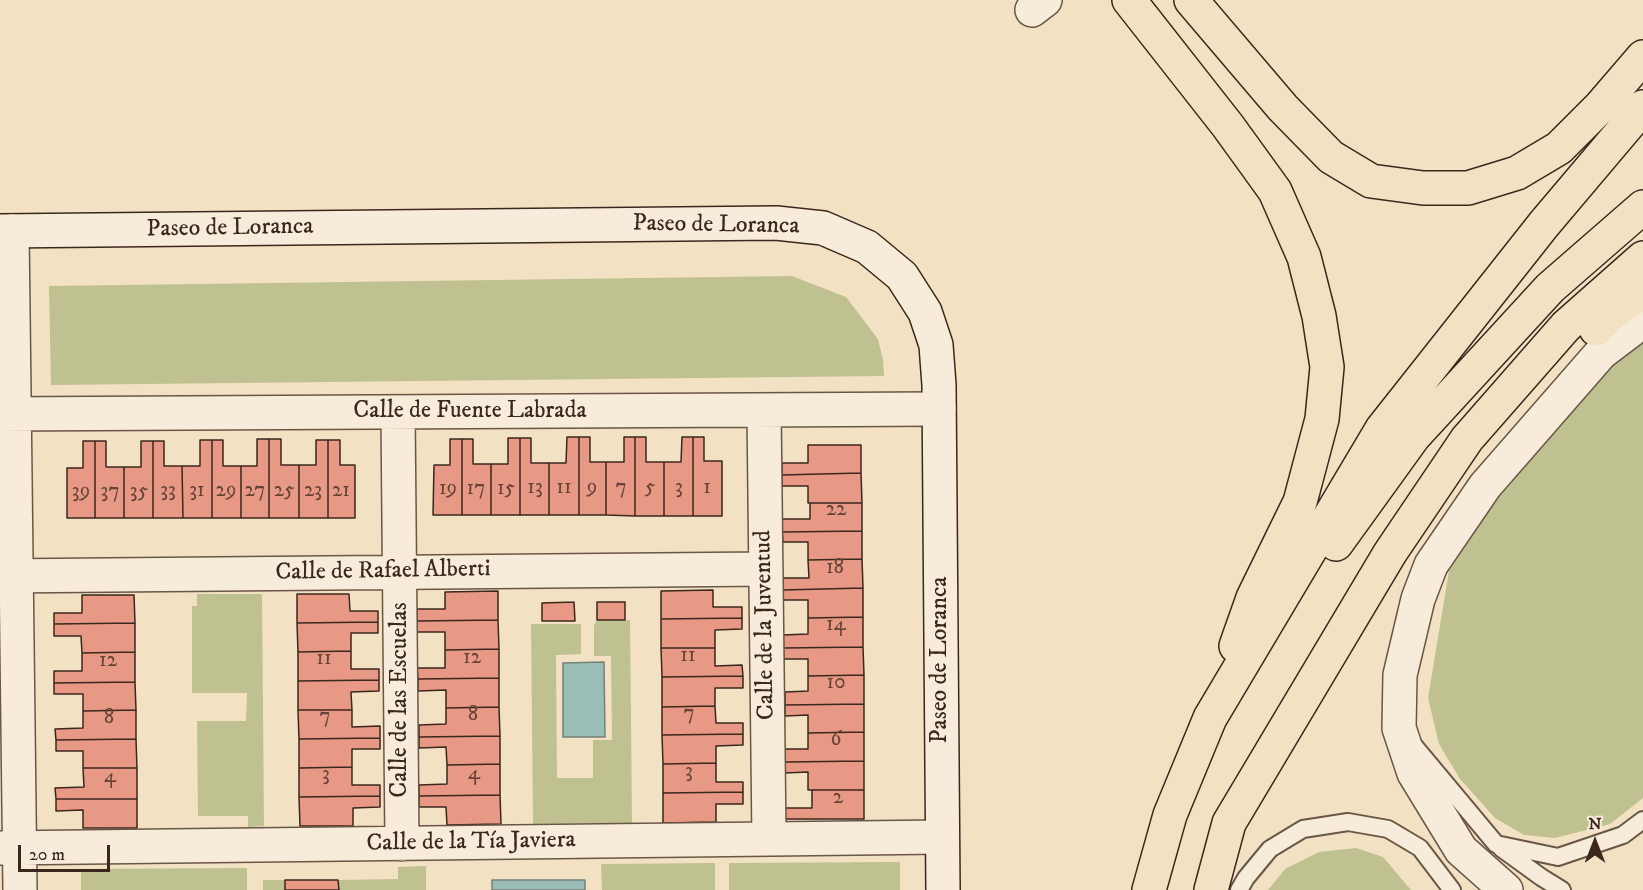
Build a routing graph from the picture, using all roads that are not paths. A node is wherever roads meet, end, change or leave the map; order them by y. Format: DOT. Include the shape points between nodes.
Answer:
graph roads {
  1 [pos="1129,0"];
  2 [pos="1191,0"];
  3 [pos="1643,57"];
  4 [pos="1643,107"];
  5 [pos="1643,207"];
  6 [pos="6,231"];
  7 [pos="1643,258"];
  8 [pos="1643,291"];
  9 [pos="1643,321"];
  10 [pos="939,409"];
  11 [pos="764,410"];
  12 [pos="398,412"];
  13 [pos="7,414"];
  14 [pos="1390,553"];
  15 [pos="766,568"];
  16 [pos="400,572"];
  17 [pos="8,576"];
  18 [pos="1210,718"];
  19 [pos="1399,728"];
  20 [pos="1170,815"];
  21 [pos="1643,820"];
  22 [pos="942,837"];
  23 [pos="768,839"];
  24 [pos="402,843"];
  25 [pos="1496,844"];
  26 [pos="10,848"];
  27 [pos="20,890"];
  28 [pos="943,890"];
  29 [pos="1149,890"];
  30 [pos="1211,890"];
  31 [pos="1239,890"];
  32 [pos="1452,890"];
  33 [pos="1506,890"];
  34 [pos="1562,890"];
  1 -- 18 [label="highway" via="1275,191 1304,257 1327,367 1322,419 1300,502 1253,598"];
  2 -- 3 [label="highway" via="1276,100 1331,157 1371,181 1423,188 1468,188 1517,174 1559,148"];
  4 -- 18 [label="highway" via="1544,224 1382,429"];
  5 -- 20 [label="highway" via="1550,288 1414,436 1319,568"];
  6 -- 10 [label="street, Paseo de Loranca" via="776,223 823,228 867,247 902,276 925,312 936,345"];
  6 -- 13 [label="street"];
  7 -- 14 [label="highway" via="1566,326 1467,439"];
  8 -- 14 [label="highway" via="1612,313 1531,393"];
  9 -- 19 [label="street" via="1601,353 1493,477 1431,565 1418,599 1400,675"];
  10 -- 11 [label="street, Calle de Fuente Labrada"];
  10 -- 22 [label="street, Paseo de Loranca"];
  11 -- 12 [label="street, Calle de Fuente Labrada"];
  11 -- 15 [label="street, Calle de la Juventud"];
  12 -- 13 [label="street, Calle de Fuente Labrada"];
  12 -- 16 [label="street, Calle de las Escuelas"];
  13 -- 17 [label="street"];
  14 -- 30 [label="highway" via="1229,823"];
  15 -- 16 [label="street, Calle de Rafael Alberti"];
  15 -- 23 [label="street, Calle de la Juventud"];
  16 -- 17 [label="street, Calle de Rafael Alberti"];
  16 -- 24 [label="street, Calle de las Escuelas"];
  17 -- 26 [label="street"];
  18 -- 20 [label="highway"];
  19 -- 25 [label="lane"];
  19 -- 33 [label="street" via="1414,774 1461,850"];
  20 -- 29 [label="highway"];
  21 -- 25 [label="lane" via="1623,835 1558,857"];
  22 -- 23 [label="street, Calle de la Tía Javiera"];
  22 -- 28 [label="street, Paseo de Loranca"];
  23 -- 24 [label="street, Calle de la Tía Javiera"];
  24 -- 26 [label="street, Calle de la Tía Javiera"];
  25 -- 34 [label="lane"];
  26 -- 27 [label="street"];
  31 -- 32 [label="lane" via="1270,849 1303,829 1348,822 1388,829 1420,848"];
}
